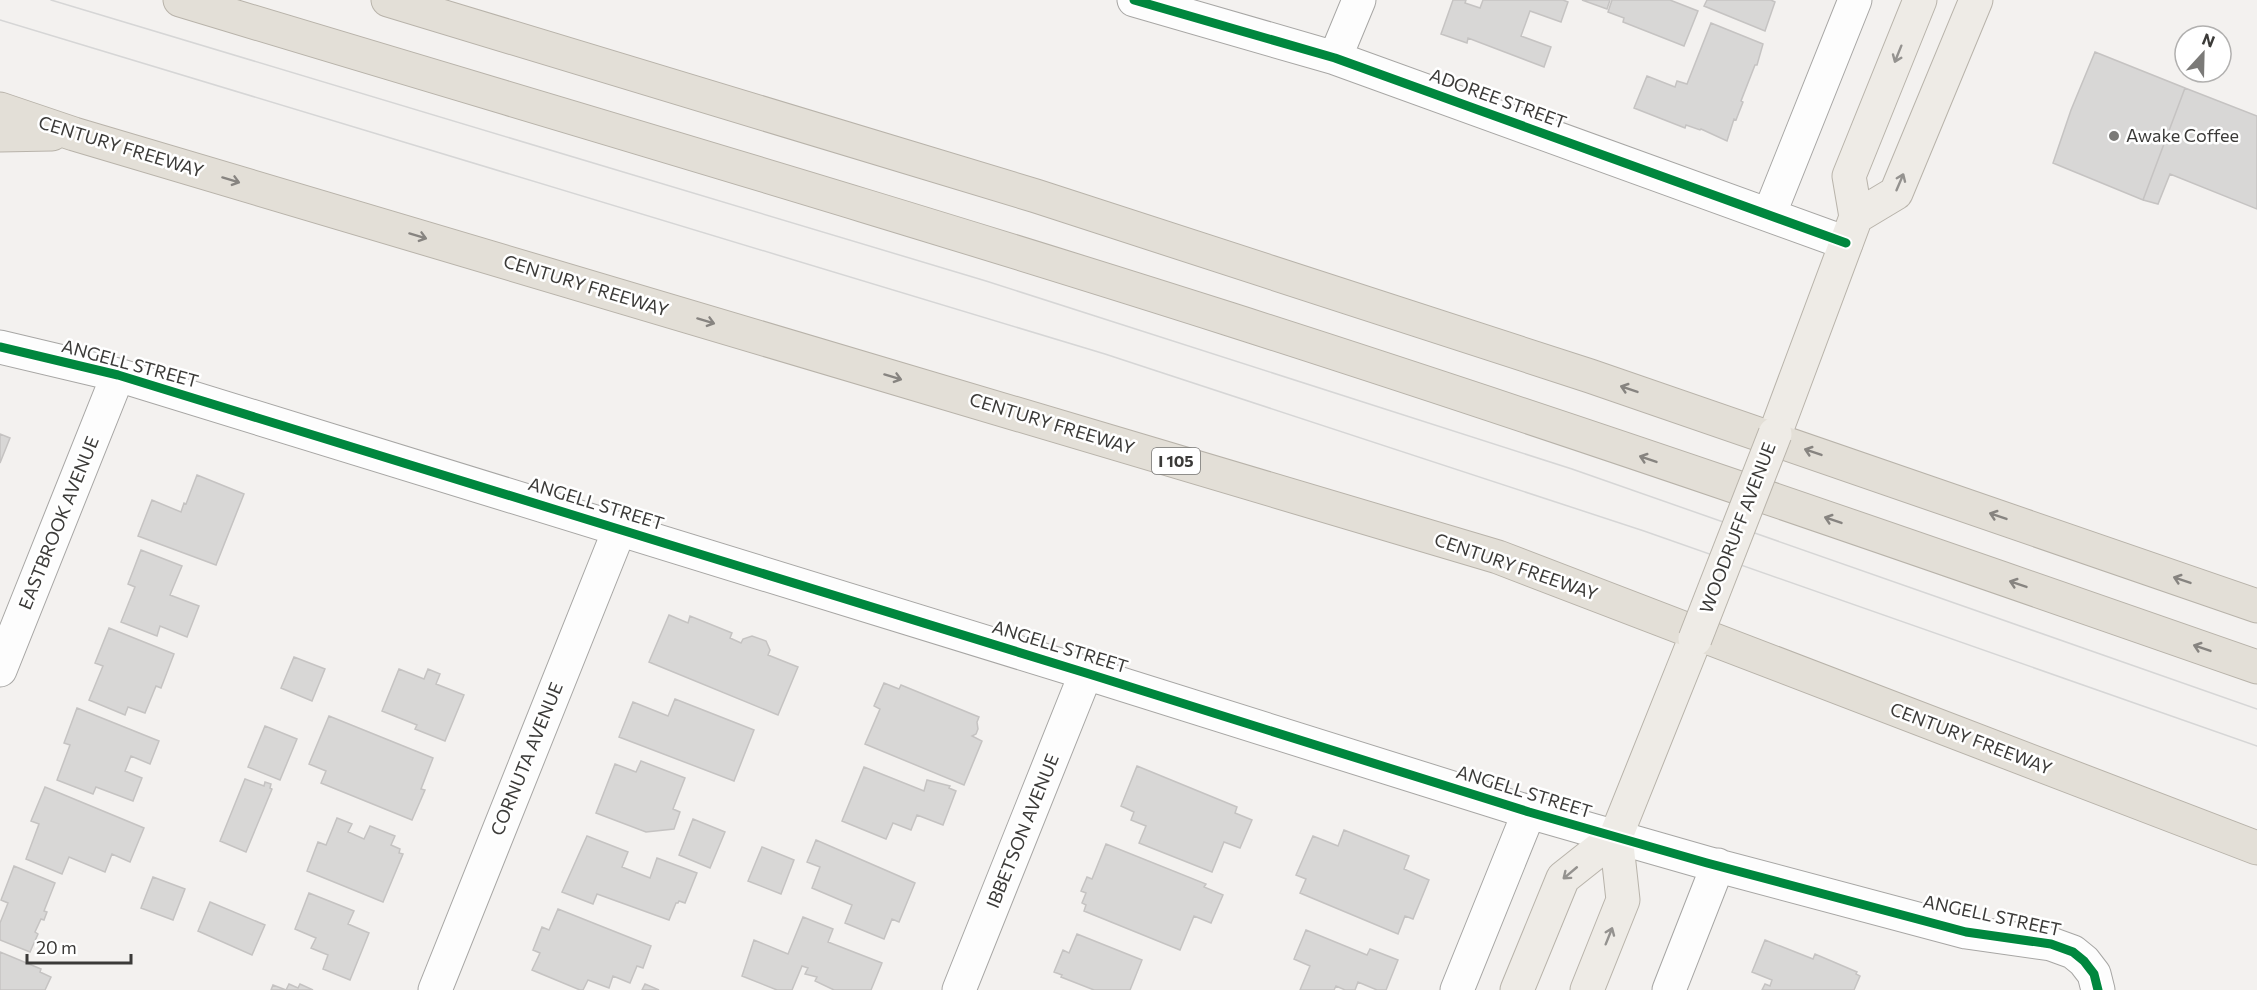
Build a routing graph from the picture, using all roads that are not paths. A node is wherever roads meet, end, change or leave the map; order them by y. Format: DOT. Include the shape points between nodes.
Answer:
graph roads {
  1 [pos="180,0"];
  2 [pos="388,0"];
  3 [pos="1134,0"];
  4 [pos="1359,0"];
  5 [pos="1856,0"];
  6 [pos="1920,0"];
  7 [pos="1976,0"];
  8 [pos="1335,58"];
  9 [pos="0,109"];
  10 [pos="75,134"];
  11 [pos="0,135"];
  12 [pos="1769,215"];
  13 [pos="1851,230"];
  14 [pos="0,347"];
  15 [pos="118,375"];
  16 [pos="620,528"];
  17 [pos="2257,606"];
  18 [pos="2257,668"];
  19 [pos="0,670"];
  20 [pos="1086,673"];
  21 [pos="1529,812"];
  22 [pos="1616,836"];
  23 [pos="2257,848"];
  24 [pos="1718,866"];
  25 [pos="2104,988"];
  26 [pos="435,990"];
  27 [pos="959,990"];
  28 [pos="1457,990"];
  29 [pos="1517,990"];
  30 [pos="1587,990"];
  31 [pos="1669,990"];
  18 -- 1 [label="highway, one-way" via="1849,526 1230,320"];
  17 -- 2 [label="highway, one-way" via="1590,376 1093,214"];
  3 -- 8 [label="street, ADOREE STREET"];
  4 -- 8 [label="street"];
  5 -- 12 [label="street"];
  6 -- 13 [label="main road, WOODRUFF AVENUE, one-way" via="1849,176"];
  13 -- 7 [label="main road, one-way" via="1896,193"];
  8 -- 12 [label="street, ADOREE STREET"];
  9 -- 10 [label="highway, CENTURY FREEWAY / I 105"];
  10 -- 11 [label="highway"];
  10 -- 23 [label="highway, CENTURY FREEWAY / I 105, one-way" via="1498,557"];
  12 -- 13 [label="street, ADOREE STREET"];
  13 -- 22 [label="main road, WOODRUFF AVENUE, bridge"];
  14 -- 15 [label="street, ANGELL STREET"];
  15 -- 16 [label="street, ANGELL STREET"];
  15 -- 19 [label="street, EASTBROOK AVENUE"];
  16 -- 20 [label="street, ANGELL STREET"];
  16 -- 26 [label="street, CORNUTA AVENUE"];
  20 -- 21 [label="street, ANGELL STREET"];
  20 -- 27 [label="street, IBBETSON AVENUE"];
  21 -- 22 [label="street, ANGELL STREET"];
  21 -- 28 [label="street"];
  22 -- 24 [label="street, ANGELL STREET"];
  22 -- 29 [label="main road, one-way" via="1563,878"];
  30 -- 22 [label="main road, WOODRUFF AVENUE, one-way" via="1623,900"];
  24 -- 25 [label="street, ANGELL STREET" via="1966,932 2052,944 2079,956"];
  24 -- 31 [label="street"];
}
